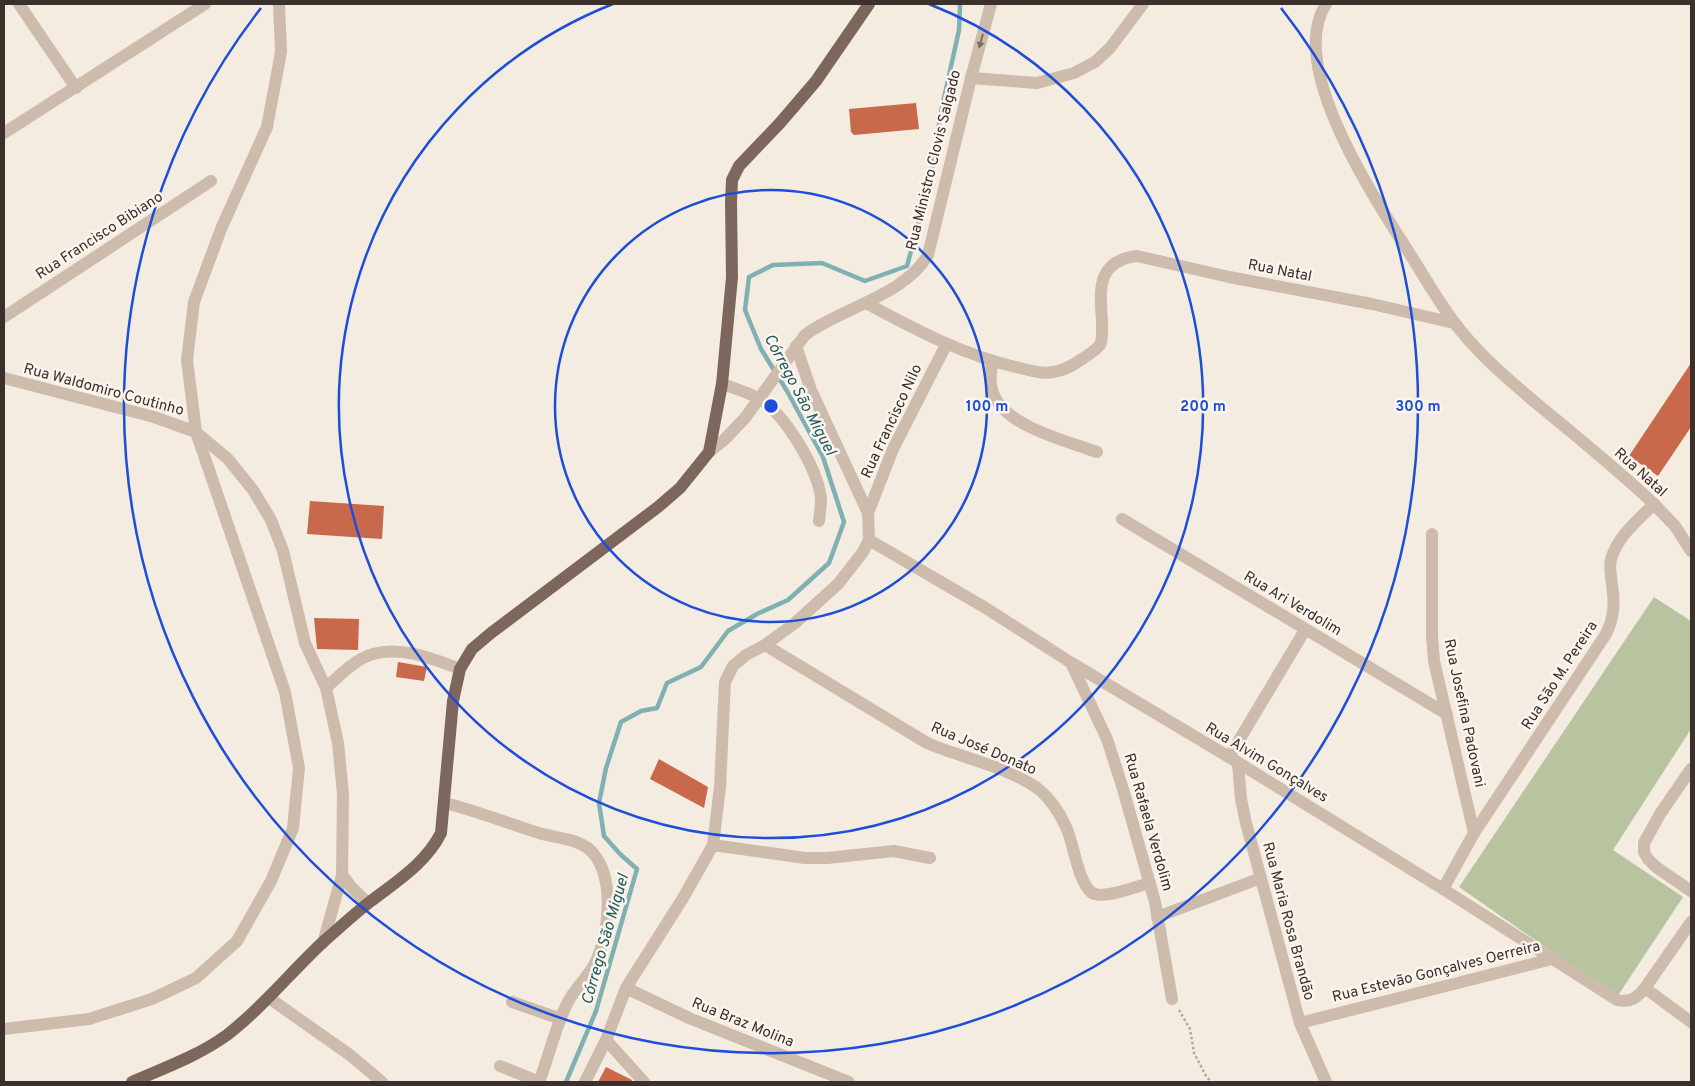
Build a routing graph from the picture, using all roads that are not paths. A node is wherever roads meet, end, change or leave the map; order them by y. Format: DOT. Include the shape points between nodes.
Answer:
graph roads {
  1 [pos="19,4"];
  2 [pos="205,4"];
  3 [pos="279,4"];
  4 [pos="869,4"];
  5 [pos="991,4"];
  6 [pos="1143,4"];
  7 [pos="1326,4"];
  8 [pos="971,78"];
  9 [pos="76,88"];
  10 [pos="4,133"];
  11 [pos="211,181"];
  12 [pos="866,303"];
  13 [pos="4,317"];
  14 [pos="1454,323"];
  15 [pos="946,345"];
  16 [pos="793,351"];
  17 [pos="992,362"];
  18 [pos="4,378"];
  19 [pos="722,384"];
  20 [pos="762,395"];
  21 [pos="196,432"];
  22 [pos="710,452"];
  23 [pos="1097,452"];
  24 [pos="1654,504"];
  25 [pos="868,513"];
  26 [pos="1122,519"];
  27 [pos="819,522"];
  28 [pos="1432,534"];
  29 [pos="869,540"];
  30 [pos="1691,551"];
  31 [pos="1305,630"];
  32 [pos="765,645"];
  33 [pos="1070,662"];
  34 [pos="460,669"];
  35 [pos="326,688"];
  36 [pos="1447,714"];
  37 [pos="1234,760"];
  38 [pos="1691,769"];
  39 [pos="445,802"];
  40 [pos="1474,833"];
  41 [pos="713,845"];
  42 [pos="930,858"];
  43 [pos="342,875"];
  44 [pos="1261,878"];
  45 [pos="1150,883"];
  46 [pos="1443,889"];
  47 [pos="1691,890"];
  48 [pos="368,903"];
  49 [pos="1157,917"];
  50 [pos="1691,922"];
  51 [pos="323,943"];
  52 [pos="1552,959"];
  53 [pos="626,988"];
  54 [pos="1645,988"];
  55 [pos="269,998"];
  56 [pos="1172,999"];
  57 [pos="512,1002"];
  58 [pos="561,1019"];
  59 [pos="1691,1022"];
  60 [pos="1300,1023"];
  61 [pos="4,1029"];
  62 [pos="606,1040"];
  63 [pos="500,1066"];
  64 [pos="132,1082"];
  65 [pos="382,1082"];
  66 [pos="540,1082"];
  67 [pos="585,1082"];
  68 [pos="644,1082"];
  69 [pos="849,1082"];
  70 [pos="1326,1082"];
  1 -- 9 [label="street"];
  2 -- 9 [label="street"];
  3 -- 21 [label="street" via="281,52 267,127 221,229 194,302 187,360"];
  4 -- 19 [label="main road" via="816,81 739,166 732,180 732,277"];
  5 -- 8 [label="street, Rua Ministro Clovis Salgado, one-way"];
  6 -- 8 [label="street" via="1102,55 1074,73 1037,83"];
  7 -- 14 [label="street" via="1318,18 1316,60 1335,122 1370,190"];
  8 -- 12 [label="street, Rua Ministro Clovis Salgado" via="928,255 914,273"];
  9 -- 10 [label="street"];
  11 -- 13 [label="street, Rua Francisco Bibiano"];
  12 -- 15 [label="street, Rua Natal"];
  12 -- 16 [label="street, Rua Ministro Clovis Salgado" via="816,326 804,335"];
  14 -- 17 [label="street, Rua Natal" via="1137,256 1123,258 1111,265 1103,277 1103,333 1093,352 1059,371 1042,373"];
  14 -- 24 [label="street, Rua Natal" via="1501,373"];
  15 -- 17 [label="street, Rua Natal"];
  15 -- 25 [label="street, Rua Francisco Nilo" via="893,449"];
  16 -- 20 [label="street, Rua Ministro Clovis Salgado"];
  16 -- 25 [label="street"];
  17 -- 23 [label="street" via="990,380 1000,406 1033,428"];
  18 -- 21 [label="street, Rua Waldomiro Coutinho" via="154,417"];
  19 -- 20 [label="street"];
  19 -- 22 [label="main road"];
  20 -- 22 [label="street, Rua Ministro Clovis Salgado" via="745,418"];
  20 -- 27 [label="street" via="807,456 821,499"];
  21 -- 35 [label="street" via="228,459 253,490 271,520 305,643"];
  21 -- 61 [label="street" via="285,692 299,768 293,828 271,881 237,941 196,978 152,999 89,1019"];
  22 -- 34 [label="main road" via="680,488 491,633 472,650"];
  24 -- 30 [label="street, Rua Natal" via="1675,526"];
  24 -- 40 [label="street, Rua São M. Pereira" via="1623,536 1611,559 1615,608 1606,634"];
  25 -- 29 [label="street"];
  26 -- 31 [label="street, Rua Ari Verdolim"];
  28 -- 36 [label="street, Rua Josefina Padovani" via="1434,661"];
  29 -- 32 [label="street" via="838,584"];
  29 -- 33 [label="street, Rua Alvim Gonçalves"];
  31 -- 36 [label="street, Rua Ari Verdolim"];
  31 -- 37 [label="street"];
  32 -- 41 [label="street" via="733,666 725,682 720,787"];
  32 -- 45 [label="street, Rua José Donato" via="927,743 1003,770 1037,788 1056,809 1067,828 1091,892 1108,895"];
  33 -- 37 [label="street, Rua Alvim Gonçalves"];
  33 -- 45 [label="street, Rua Rafaela Verdolim" via="1107,740"];
  34 -- 35 [label="street" via="423,655 373,654 342,672"];
  34 -- 39 [label="main road" via="453,701"];
  35 -- 43 [label="street" via="338,743 343,794"];
  36 -- 40 [label="street, Rua Josefina Padovani"];
  37 -- 44 [label="street, Rua Maria Rosa Brandão"];
  37 -- 46 [label="street, Rua Alvim Gonçalves"];
  38 -- 47 [label="street" via="1660,814 1644,843 1644,852 1656,867"];
  39 -- 48 [label="main road" via="441,833 433,848 418,864"];
  39 -- 58 [label="street" via="541,834 577,842 596,857 606,876 607,927 596,963 573,992"];
  40 -- 46 [label="street"];
  41 -- 42 [label="street" via="805,858 894,851"];
  41 -- 53 [label="street"];
  43 -- 48 [label="street"];
  43 -- 51 [label="street"];
  44 -- 49 [label="street"];
  44 -- 60 [label="street, Rua Maria Rosa Brandão"];
  45 -- 49 [label="street, Rua Rafaela Verdolim"];
  46 -- 52 [label="street, Rua Alvim Gonçalves"];
  48 -- 51 [label="main road"];
  49 -- 56 [label="street, Rua Rafaela Verdolim"];
  50 -- 54 [label="street"];
  51 -- 55 [label="main road"];
  52 -- 54 [label="street, Rua Alvim Gonçalves" via="1617,1000 1632,1000"];
  52 -- 60 [label="street, Rua Estevão Gonçalves Oerreira"];
  53 -- 62 [label="street"];
  53 -- 69 [label="street, Rua Braz Molina" via="689,1018"];
  54 -- 59 [label="street"];
  55 -- 64 [label="main road" via="227,1035 200,1053"];
  55 -- 65 [label="street" via="350,1055"];
  57 -- 58 [label="street"];
  58 -- 66 [label="street"];
  60 -- 70 [label="street, Rua Maria Rosa Brandão"];
  62 -- 67 [label="street"];
  62 -- 68 [label="street"];
  63 -- 66 [label="street"];
}
